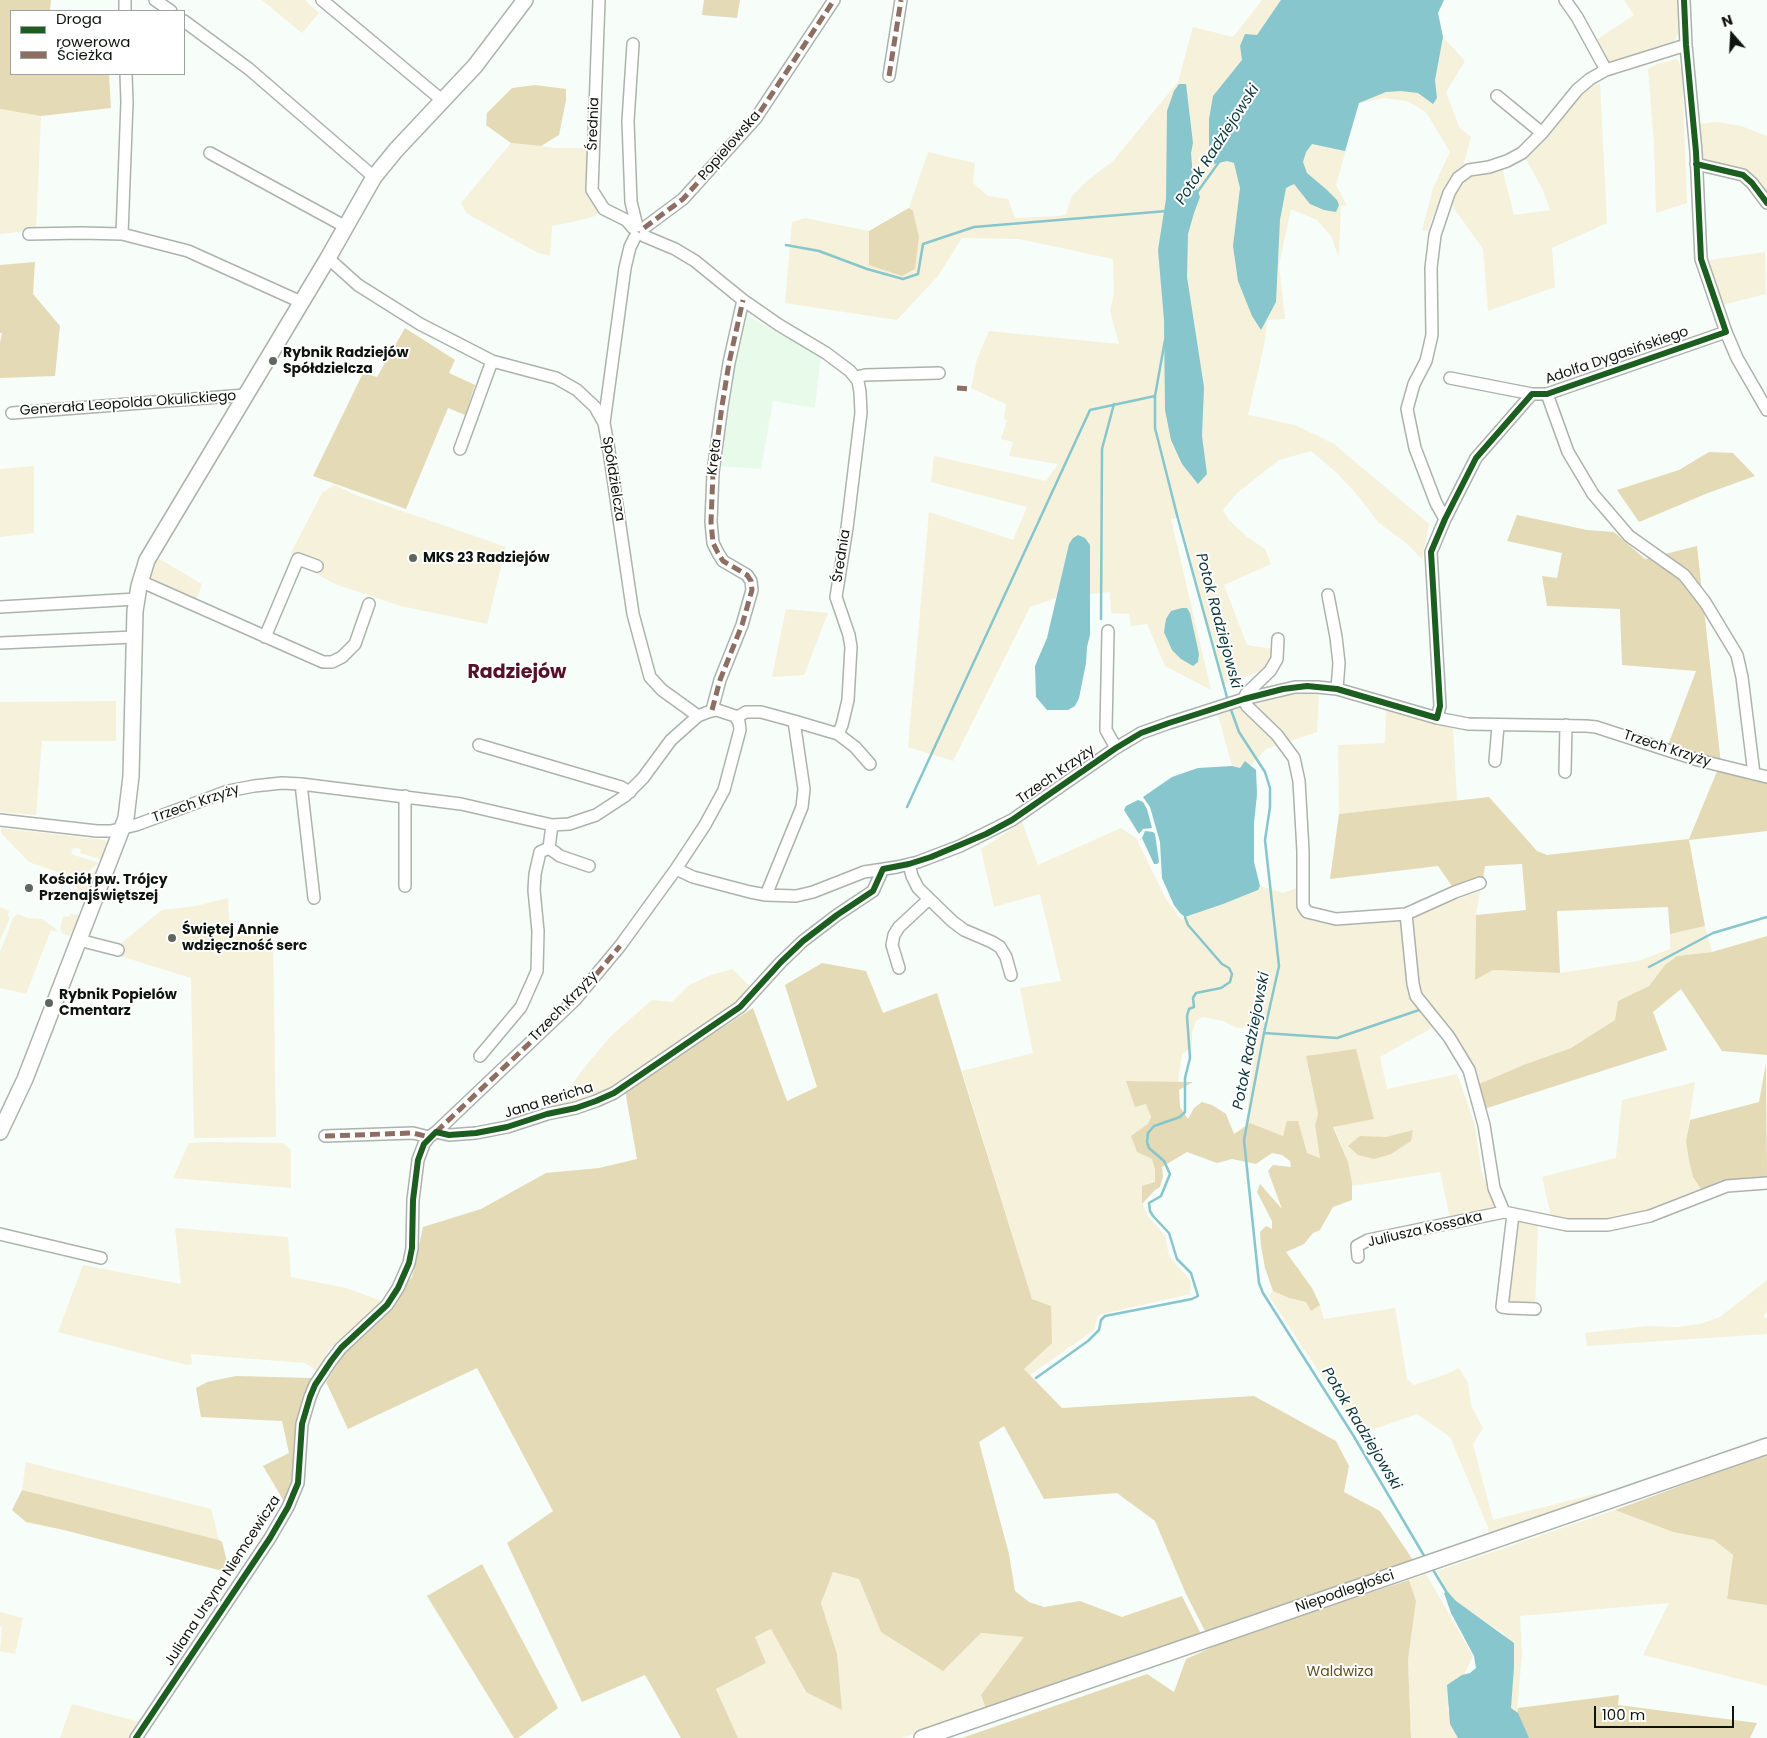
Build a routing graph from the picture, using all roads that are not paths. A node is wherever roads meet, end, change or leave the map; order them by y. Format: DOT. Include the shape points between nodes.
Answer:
graph roads {
  1 [pos="156,0"];
  2 [pos="322,0"];
  3 [pos="525,0"];
  4 [pos="599,0"];
  5 [pos="834,0"];
  6 [pos="901,0"];
  7 [pos="1565,0"];
  8 [pos="1684,0"];
  9 [pos="170,10"];
  10 [pos="185,22"];
  11 [pos="633,44"];
  12 [pos="1686,46"];
  13 [pos="1606,70"];
  14 [pos="126,75"];
  15 [pos="889,76"];
  16 [pos="1497,96"];
  17 [pos="443,101"];
  18 [pos="1542,133"];
  19 [pos="210,153"];
  20 [pos="1696,164"];
  21 [pos="374,177"];
  22 [pos="1767,203"];
  23 [pos="346,227"];
  24 [pos="639,231"];
  25 [pos="29,234"];
  26 [pos="122,234"];
  27 [pos="328,258"];
  28 [pos="743,300"];
  29 [pos="302,302"];
  30 [pos="1726,332"];
  31 [pos="492,362"];
  32 [pos="939,373"];
  33 [pos="856,377"];
  34 [pos="1450,378"];
  35 [pos="1532,394"];
  36 [pos="1547,394"];
  37 [pos="245,395"];
  38 [pos="1767,410"];
  39 [pos="12,413"];
  40 [pos="604,423"];
  41 [pos="460,449"];
  42 [pos="1445,519"];
  43 [pos="317,566"];
  44 [pos="140,581"];
  45 [pos="1328,595"];
  46 [pos="136,599"];
  47 [pos="369,604"];
  48 [pos="0,607"];
  49 [pos="1108,631"];
  50 [pos="134,637"];
  51 [pos="265,637"];
  52 [pos="1278,639"];
  53 [pos="0,643"];
  54 [pos="1337,689"];
  55 [pos="1239,701"];
  56 [pos="712,710"];
  57 [pos="698,716"];
  58 [pos="737,717"];
  59 [pos="1437,718"];
  60 [pos="794,721"];
  61 [pos="1566,725"];
  62 [pos="1498,726"];
  63 [pos="838,734"];
  64 [pos="479,745"];
  65 [pos="1116,748"];
  66 [pos="1495,761"];
  67 [pos="870,764"];
  68 [pos="1565,772"];
  69 [pos="1754,774"];
  70 [pos="1767,777"];
  71 [pos="302,784"];
  72 [pos="630,792"];
  73 [pos="405,796"];
  74 [pos="0,820"];
  75 [pos="552,825"];
  76 [pos="123,829"];
  77 [pos="549,848"];
  78 [pos="909,864"];
  79 [pos="590,866"];
  80 [pos="676,869"];
  81 [pos="883,869"];
  82 [pos="1480,883"];
  83 [pos="405,886"];
  84 [pos="766,895"];
  85 [pos="314,898"];
  86 [pos="929,899"];
  87 [pos="1406,914"];
  88 [pos="79,940"];
  89 [pos="118,950"];
  90 [pos="899,968"];
  91 [pos="1011,975"];
  92 [pos="480,1056"];
  93 [pos="0,1132"];
  94 [pos="433,1134"];
  95 [pos="325,1136"];
  96 [pos="1767,1183"];
  97 [pos="1508,1213"];
  98 [pos="0,1234"];
  99 [pos="1358,1257"];
  100 [pos="101,1258"];
  101 [pos="1535,1308"];
  102 [pos="1767,1446"];
  103 [pos="136,1738"];
  104 [pos="922,1738"];
  1 -- 9 [label="street"];
  2 -- 17 [label="street"];
  3 -- 17 [label="street, Generała Leopolda Okulickiego" via="481,59"];
  4 -- 24 [label="street, Średnia" via="592,190 604,209"];
  5 -- 24 [label="street, Popielowska" via="756,118 684,199"];
  6 -- 15 [label="street"];
  7 -- 13 [label="street"];
  8 -- 12 [label="street"];
  10 -- 21 [label="street" via="249,69"];
  11 -- 24 [label="street" via="628,121 632,202"];
  12 -- 13 [label="street"];
  12 -- 20 [label="street"];
  13 -- 18 [label="street" via="1577,90"];
  14 -- 26 [label="street"];
  16 -- 18 [label="street"];
  17 -- 21 [label="street, Generała Leopolda Okulickiego"];
  18 -- 42 [label="street" via="1508,162 1469,170 1458,178 1449,193 1435,235 1431,268 1432,335 1426,361 1414,384 1407,410 1415,448"];
  19 -- 23 [label="street"];
  20 -- 22 [label="street" via="1743,175"];
  20 -- 30 [label="street" via="1701,259"];
  21 -- 23 [label="street, Generała Leopolda Okulickiego"];
  23 -- 27 [label="street, Generała Leopolda Okulickiego"];
  24 -- 28 [label="street" via="685,254"];
  24 -- 40 [label="street" via="630,247 625,268"];
  25 -- 26 [label="street"];
  26 -- 29 [label="street" via="188,251"];
  27 -- 29 [label="street, Generała Leopolda Okulickiego"];
  27 -- 31 [label="street, Spółdzielcza" via="358,285 420,324"];
  28 -- 33 [label="street" via="779,326 826,353"];
  28 -- 56 [label="street, Kręta" via="722,406 710,522 718,553 747,575 752,590"];
  29 -- 37 [label="street, Generała Leopolda Okulickiego"];
  30 -- 36 [label="street, Adolfa Dygasińskiego"];
  30 -- 38 [label="street"];
  31 -- 40 [label="street, Spółdzielcza" via="556,378 595,406"];
  31 -- 41 [label="street"];
  32 -- 33 [label="street"];
  33 -- 63 [label="street, Średnia" via="861,413 836,597 851,646 846,709"];
  34 -- 35 [label="street, Adolfa Dygasińskiego"];
  35 -- 36 [label="street, Adolfa Dygasińskiego"];
  35 -- 42 [label="street, Adolfa Dygasińskiego" via="1476,458"];
  36 -- 69 [label="street, Adolfa Dygasińskiego" via="1568,452 1593,494 1629,536 1684,575 1705,602 1737,655"];
  37 -- 39 [label="street, Generała Leopolda Okulickiego"];
  37 -- 44 [label="street, Generała Leopolda Okulickiego" via="154,548"];
  40 -- 57 [label="street, Spółdzielcza" via="633,614 650,677 662,690"];
  42 -- 59 [label="street, Adolfa Dygasińskiego" via="1431,552 1440,706"];
  43 -- 51 [label="street" via="298,560"];
  44 -- 46 [label="street, Generała Leopolda Okulickiego"];
  44 -- 51 [label="street"];
  45 -- 54 [label="street" via="1338,654"];
  46 -- 48 [label="street"];
  46 -- 50 [label="street, Generała Leopolda Okulickiego"];
  47 -- 51 [label="street" via="355,644 332,662 323,662"];
  49 -- 65 [label="street, Trzech Krzyży" via="1106,730"];
  50 -- 53 [label="street"];
  50 -- 76 [label="street, Generała Leopolda Okulickiego" via="130,783"];
  52 -- 55 [label="street" via="1277,659 1270,672"];
  54 -- 55 [label="street, Trzech Krzyży" via="1295,687"];
  54 -- 59 [label="street, Trzech Krzyży"];
  55 -- 65 [label="street, Trzech Krzyży" via="1141,733"];
  55 -- 87 [label="street" via="1277,735 1294,758 1303,851 1302,896 1307,912 1336,919"];
  56 -- 57 [label="street, Trzech Krzyży"];
  56 -- 58 [label="street" via="722,710"];
  57 -- 72 [label="street, Trzech Krzyży" via="671,740"];
  58 -- 60 [label="street" via="746,712 761,712"];
  58 -- 80 [label="street, Trzech Krzyży" via="740,730 724,790"];
  59 -- 62 [label="street, Trzech Krzyży"];
  60 -- 63 [label="street"];
  60 -- 84 [label="street" via="804,789 802,807"];
  61 -- 62 [label="street, Trzech Krzyży"];
  61 -- 68 [label="street"];
  61 -- 69 [label="street, Trzech Krzyży" via="1605,730"];
  62 -- 66 [label="street"];
  63 -- 67 [label="street" via="855,746"];
  64 -- 72 [label="street"];
  65 -- 78 [label="street, Trzech Krzyży" via="1012,820 960,846"];
  69 -- 70 [label="street, Trzech Krzyży"];
  71 -- 73 [label="street, Trzech Krzyży"];
  71 -- 76 [label="street, Trzech Krzyży" via="254,786 228,791"];
  71 -- 85 [label="street"];
  72 -- 75 [label="street, Trzech Krzyży" via="596,815 569,824"];
  73 -- 75 [label="street, Trzech Krzyży" via="461,804"];
  73 -- 83 [label="street"];
  74 -- 76 [label="street, Trzech Krzyży" via="100,832"];
  75 -- 77 [label="street"];
  76 -- 88 [label="street, Generała Leopolda Okulickiego"];
  77 -- 79 [label="street" via="560,856"];
  77 -- 92 [label="street" via="540,852 535,874 537,971 521,1007"];
  78 -- 81 [label="street, Trzech Krzyży"];
  78 -- 86 [label="street" via="915,884"];
  80 -- 84 [label="street, Trzech Krzyży" via="693,877"];
  80 -- 94 [label="street, Trzech Krzyży" via="620,946 575,1000"];
  81 -- 84 [label="street, Trzech Krzyży" via="864,872 804,894"];
  81 -- 94 [label="street, Jana Rericha" via="873,891 803,941 740,1007 614,1093 596,1102 507,1127 476,1133"];
  82 -- 87 [label="street"];
  86 -- 90 [label="street" via="894,934 892,945"];
  86 -- 91 [label="street" via="957,926 997,944 1006,957"];
  87 -- 97 [label="street" via="1416,996 1449,1037 1469,1070 1484,1125 1494,1188"];
  88 -- 89 [label="street"];
  88 -- 93 [label="street, Generała Leopolda Okulickiego" via="25,1079"];
  94 -- 95 [label="street, Jana Rericha"];
  94 -- 103 [label="street, Juliana Ursyna Niemcewicza" via="424,1144 418,1160 410,1262 398,1288 387,1304 341,1348 315,1385 302,1424 298,1483 288,1507"];
  96 -- 97 [label="street, Juliusza Kossaka" via="1727,1186 1650,1216 1608,1225 1567,1225"];
  97 -- 99 [label="street, Juliusza Kossaka" via="1368,1240 1357,1246"];
  97 -- 101 [label="street" via="1502,1307"];
  98 -- 100 [label="street"];
  102 -- 104 [label="street, Niepodległości"];
}
